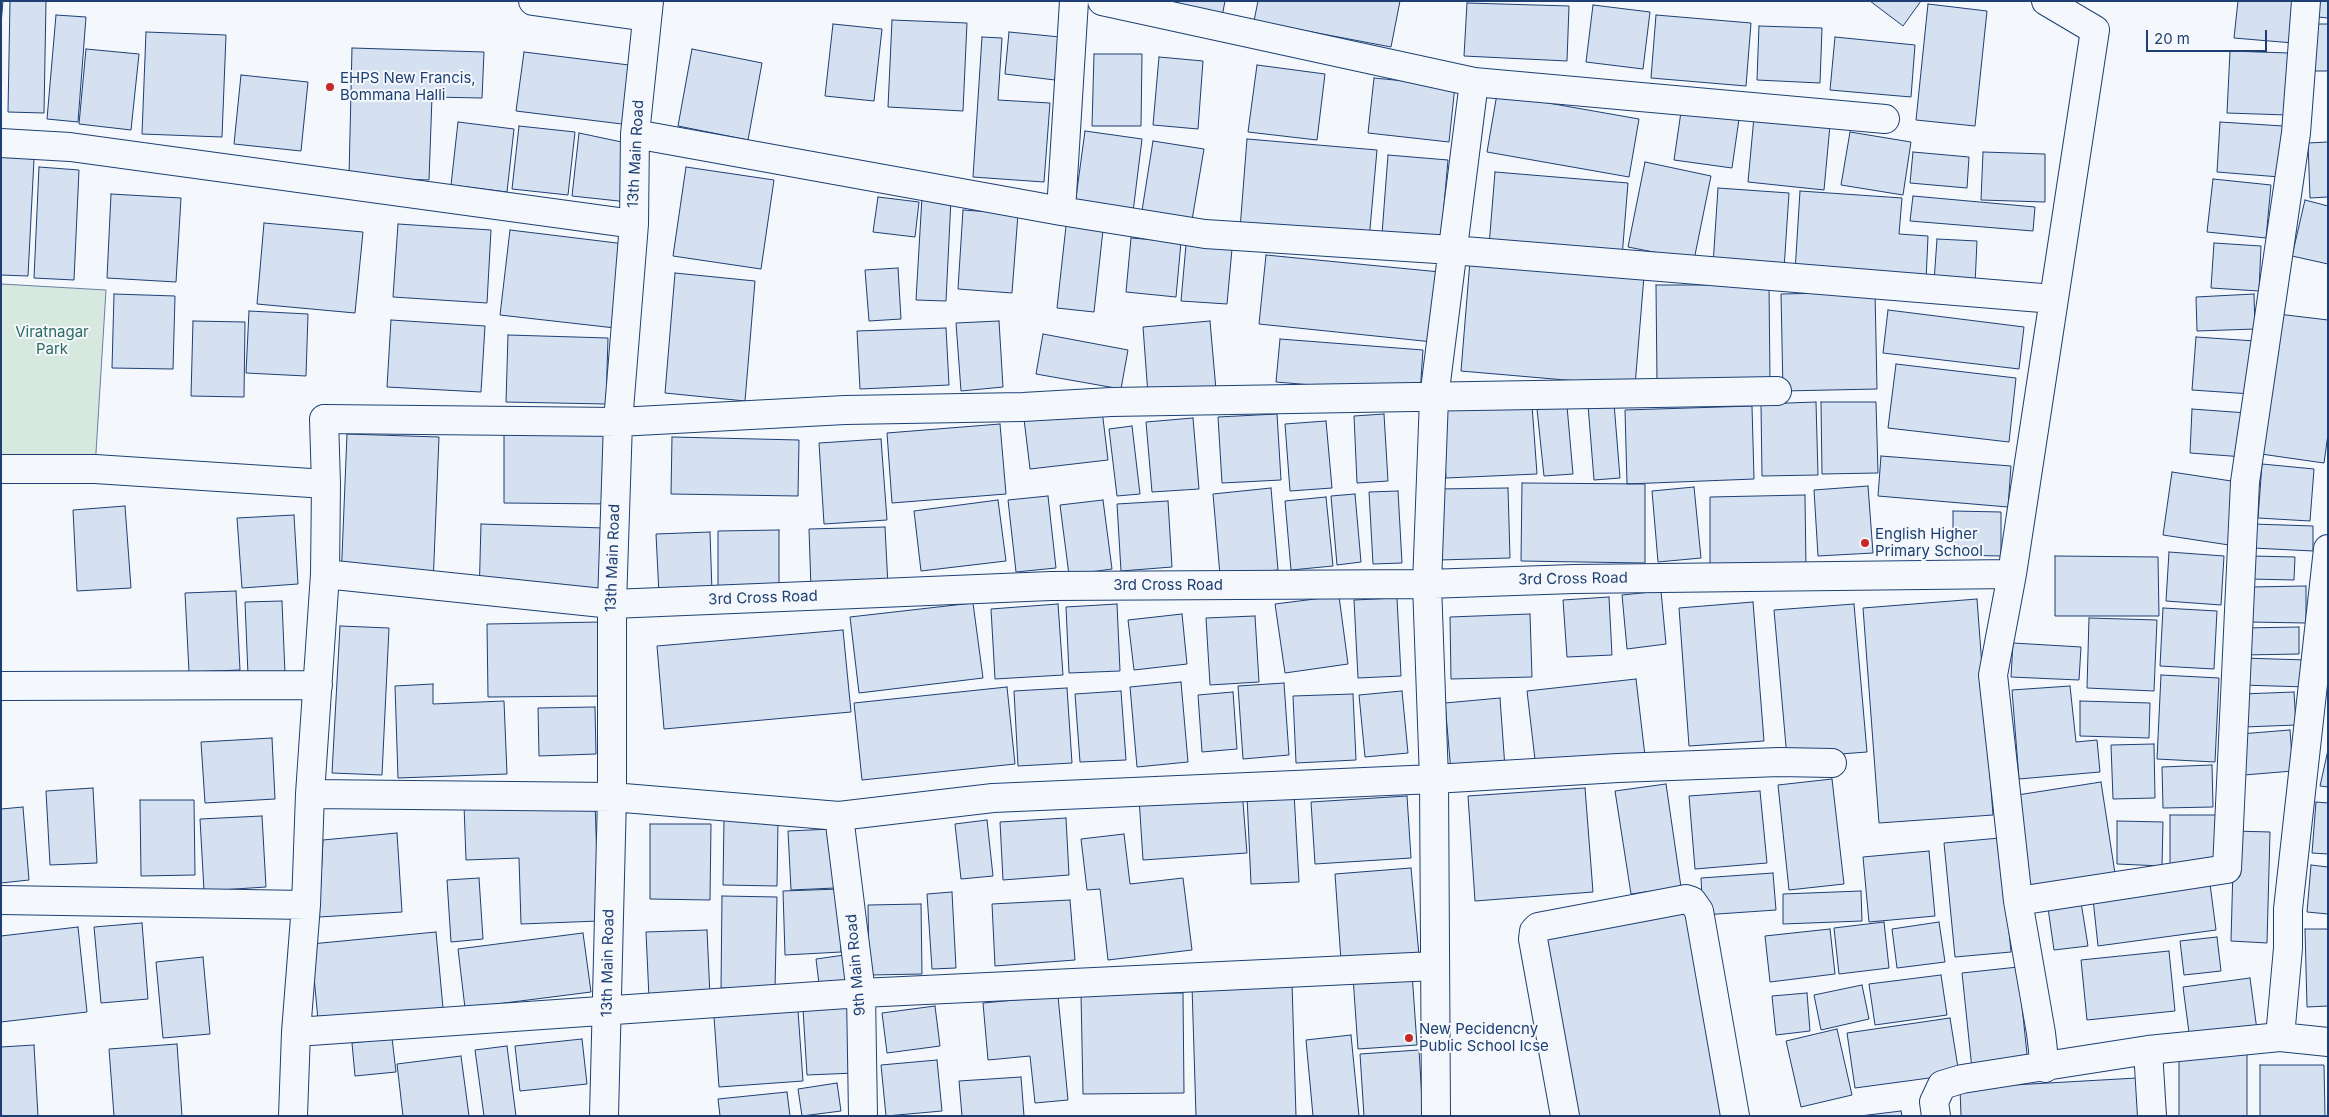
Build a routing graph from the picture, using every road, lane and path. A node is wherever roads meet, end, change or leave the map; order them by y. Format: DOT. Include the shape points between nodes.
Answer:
graph roads {
  1 [pos="533,1"];
  2 [pos="1074,1"];
  3 [pos="1102,1"];
  4 [pos="2046,1"];
  5 [pos="2306,1"];
  6 [pos="648,9"];
  7 [pos="1474,82"];
  8 [pos="1885,119"];
  9 [pos="635,134"];
  10 [pos="1,143"];
  11 [pos="1061,211"];
  12 [pos="634,224"];
  13 [pos="1452,250"];
  14 [pos="2054,299"];
  15 [pos="1777,391"];
  16 [pos="1434,398"];
  17 [pos="618,422"];
  18 [pos="1,469"];
  19 [pos="326,484"];
  20 [pos="2328,549"];
  21 [pos="326,574"];
  22 [pos="2012,574"];
  23 [pos="1427,584"];
  24 [pos="612,604"];
  25 [pos="318,685"];
  26 [pos="1,686"];
  27 [pos="1832,763"];
  28 [pos="1434,779"];
  29 [pos="310,794"];
  30 [pos="612,797"];
  31 [pos="839,816"];
  32 [pos="1,900"];
  33 [pos="2018,901"];
  34 [pos="306,905"];
  35 [pos="1434,966"];
  36 [pos="861,993"];
  37 [pos="607,1011"];
  38 [pos="296,1032"];
  39 [pos="2280,1038"];
  40 [pos="2328,1042"];
  41 [pos="2148,1050"];
  42 [pos="2045,1068"];
  43 [pos="293,1116"];
  44 [pos="604,1116"];
  45 [pos="863,1116"];
  46 [pos="1436,1116"];
  47 [pos="1565,1116"];
  48 [pos="1736,1116"];
  49 [pos="1936,1116"];
  50 [pos="2152,1116"];
  1 -- 6 [label="street"];
  2 -- 11 [label="street"];
  3 -- 7 [label="street"];
  4 -- 14 [label="street" via="2095,30"];
  5 -- 33 [label="street" via="2296,133 2244,482 2227,869"];
  6 -- 9 [label="street, 13th Main Road"];
  7 -- 8 [label="street"];
  7 -- 13 [label="street"];
  9 -- 11 [label="street"];
  9 -- 12 [label="street, 13th Main Road"];
  10 -- 12 [label="street" via="70,147"];
  11 -- 13 [label="street" via="1205,234"];
  12 -- 17 [label="street, 13th Main Road"];
  13 -- 14 [label="street"];
  13 -- 16 [label="street"];
  14 -- 22 [label="street"];
  15 -- 16 [label="street"];
  16 -- 17 [label="street" via="1111,402 845,410"];
  16 -- 23 [label="street"];
  17 -- 19 [label="street" via="324,419"];
  17 -- 24 [label="street, 13th Main Road"];
  18 -- 19 [label="street" via="95,468"];
  19 -- 21 [label="street"];
  20 -- 39 [label="street" via="2294,852"];
  21 -- 24 [label="street, 3rd Cross Road"];
  21 -- 25 [label="street"];
  22 -- 23 [label="street, 3rd Cross Road"];
  22 -- 33 [label="street" via="1993,675"];
  23 -- 24 [label="street, 3rd Cross Road" via="1051,586"];
  23 -- 28 [label="street"];
  24 -- 30 [label="street, 13th Main Road"];
  25 -- 26 [label="street"];
  25 -- 29 [label="street"];
  27 -- 28 [label="street" via="1618,768"];
  28 -- 31 [label="street" via="993,798"];
  28 -- 35 [label="street"];
  29 -- 30 [label="street"];
  29 -- 34 [label="street"];
  30 -- 31 [label="street"];
  30 -- 37 [label="street, 13th Main Road"];
  31 -- 36 [label="street, 9th Main Road"];
  32 -- 34 [label="street"];
  33 -- 42 [label="street"];
  34 -- 38 [label="street"];
  35 -- 36 [label="street"];
  35 -- 46 [label="street"];
  36 -- 37 [label="street"];
  36 -- 45 [label="street, 9th Main Road"];
  37 -- 38 [label="street"];
  37 -- 44 [label="street, 13th Main Road"];
  38 -- 43 [label="street"];
  39 -- 40 [label="street"];
  39 -- 41 [label="street"];
  41 -- 42 [label="street"];
  41 -- 50 [label="street"];
  42 -- 49 [label="street" via="1962,1079 1942,1085 1934,1102"];
  47 -- 48 [label="street" via="1534,931 1538,927 1686,899 1692,901 1698,911"];
}
